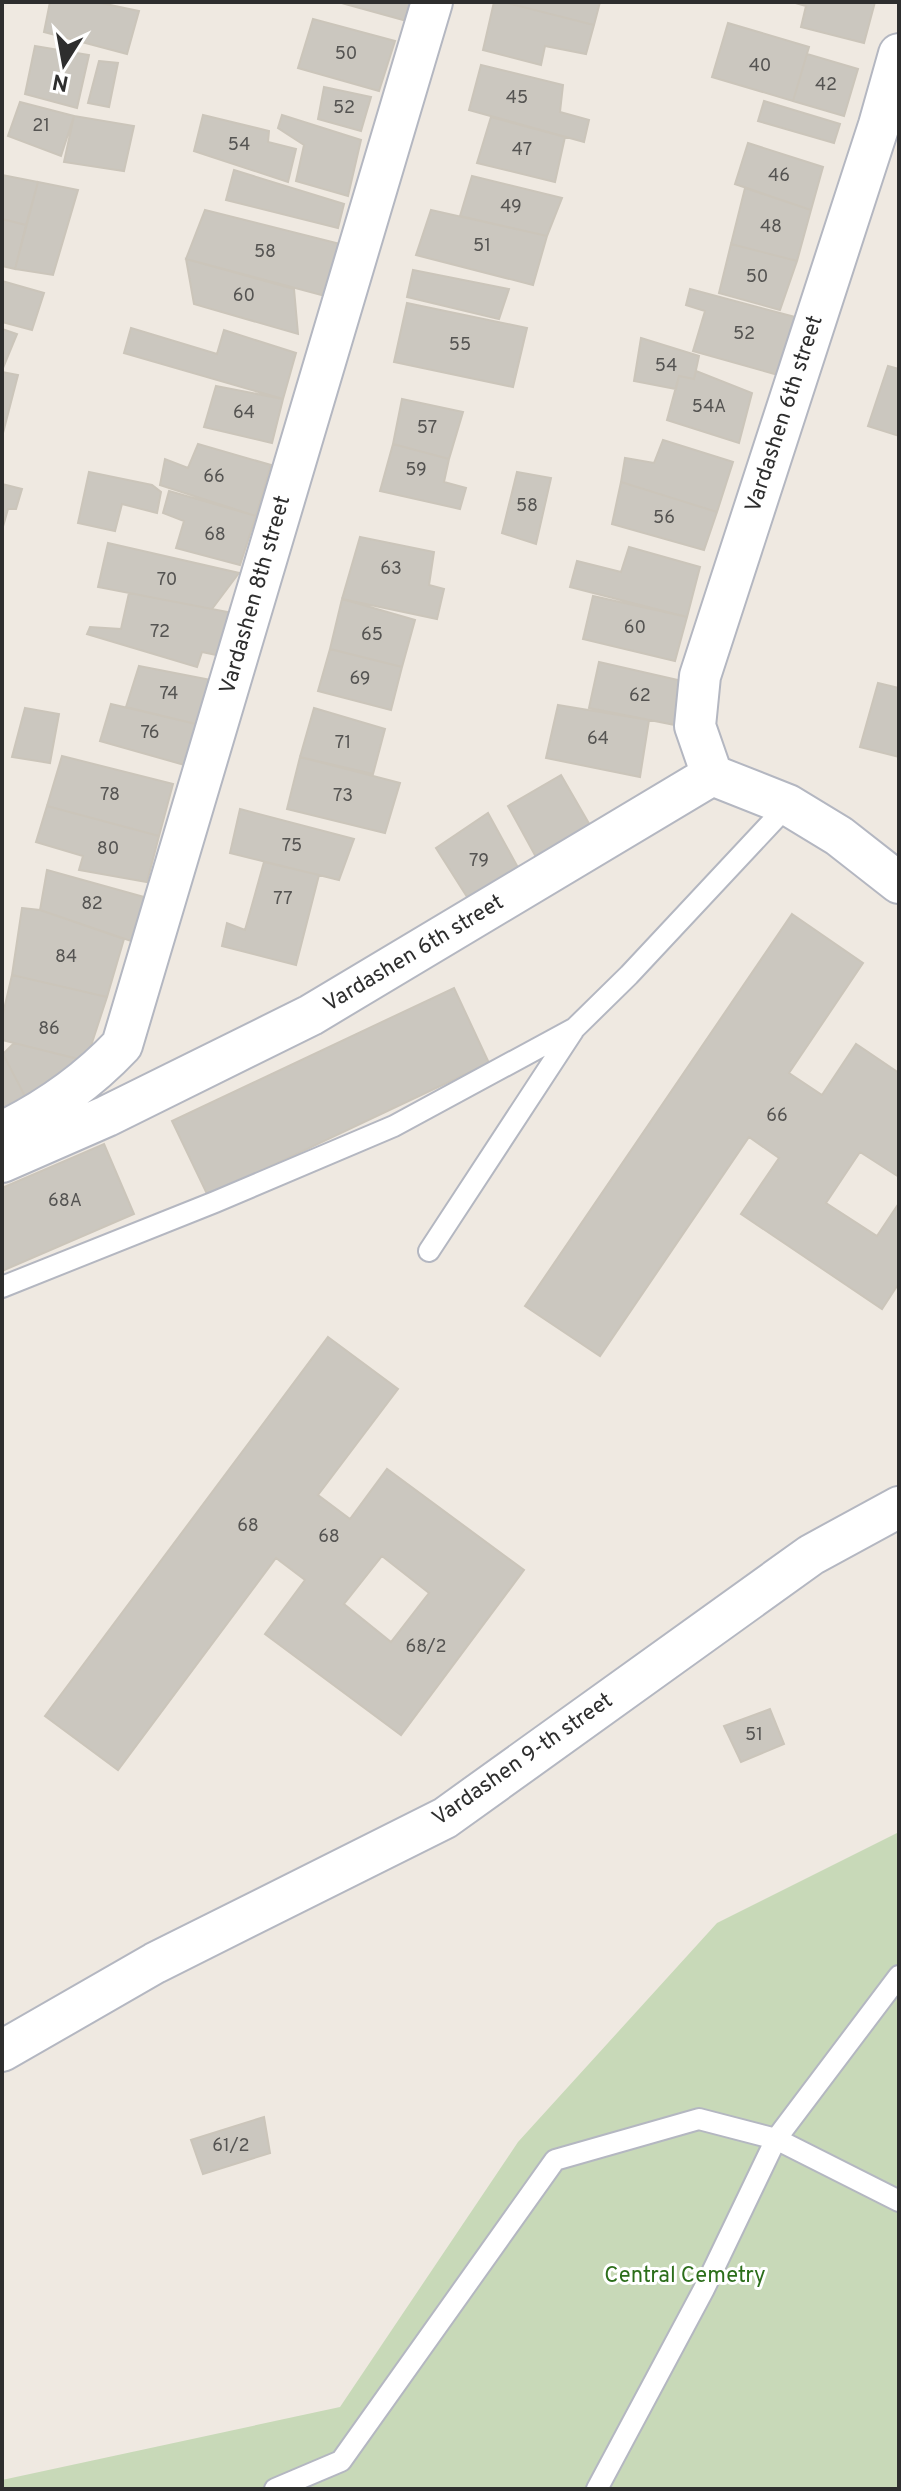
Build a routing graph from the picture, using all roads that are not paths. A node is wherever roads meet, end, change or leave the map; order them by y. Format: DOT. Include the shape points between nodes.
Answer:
graph roads {
  1 [pos="432,2"];
  2 [pos="899,54"];
  3 [pos="712,775"];
  4 [pos="788,805"];
  5 [pos="899,883"];
  6 [pos="575,1028"];
  7 [pos="2,1132"];
  8 [pos="2,1162"];
  9 [pos="429,1251"];
  10 [pos="2,1287"];
  11 [pos="899,1507"];
  12 [pos="899,1976"];
  13 [pos="2,2051"];
  14 [pos="776,2139"];
  15 [pos="899,2201"];
  16 [pos="275,2489"];
  17 [pos="597,2489"];
  1 -- 7 [label="street, Vardashen 8th street" via="122,1045 95,1073"];
  2 -- 3 [label="street, Vardashen 6th street" via="700,676 695,726"];
  3 -- 4 [label="street"];
  3 -- 8 [label="street, Vardashen 6th street" via="311,1015"];
  4 -- 5 [label="street"];
  4 -- 6 [label="lane"];
  6 -- 9 [label="lane"];
  6 -- 10 [label="lane" via="394,1126"];
  11 -- 13 [label="street, Vardashen 9-th street" via="811,1555 445,1818 155,1963"];
  12 -- 14 [label="lane"];
  14 -- 15 [label="lane"];
  14 -- 16 [label="lane" via="699,2119 555,2160 341,2461"];
  14 -- 17 [label="lane" via="704,2289"];
}
